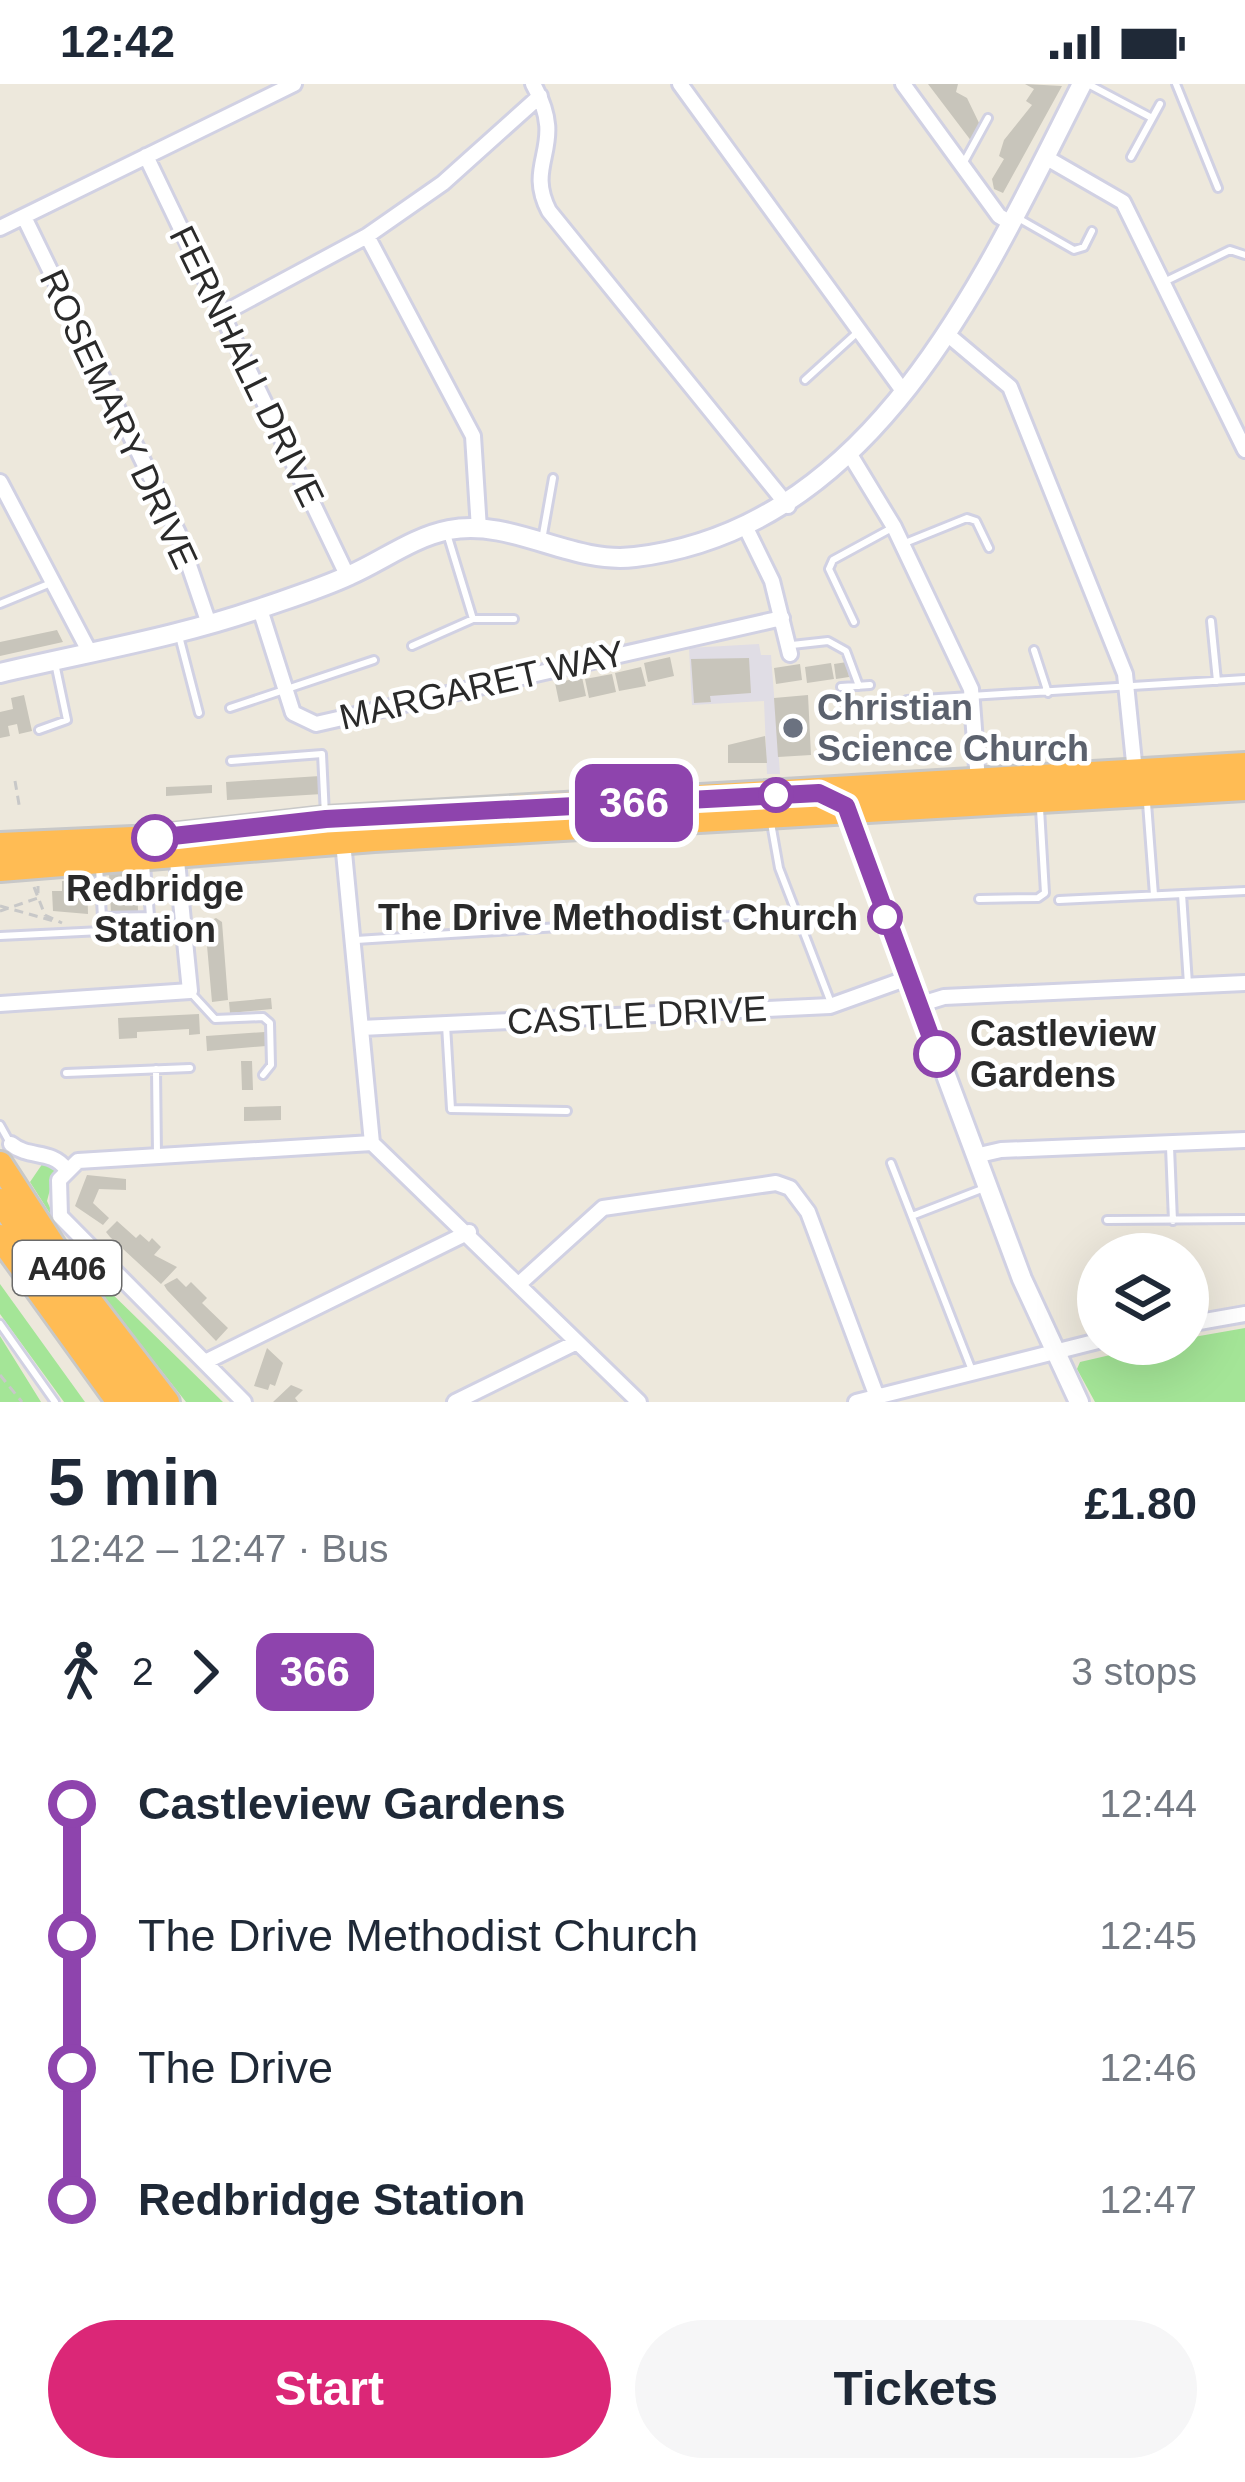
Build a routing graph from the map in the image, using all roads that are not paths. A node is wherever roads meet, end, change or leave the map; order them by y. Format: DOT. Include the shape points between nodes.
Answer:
graph roads {
  1 [pos="294,84"];
  2 [pos="680,84"];
  3 [pos="903,84"];
  4 [pos="1085,84"];
  5 [pos="1176,84"];
  6 [pos="536,90"];
  7 [pos="1160,104"];
  8 [pos="988,118"];
  9 [pos="1152,118"];
  10 [pos="146,156"];
  11 [pos="1131,157"];
  12 [pos="1045,158"];
  13 [pos="962,165"];
  14 [pos="1218,188"];
  15 [pos="24,217"];
  16 [pos="1013,219"];
  17 [pos="0,228"];
  18 [pos="1092,231"];
  19 [pos="367,236"];
  20 [pos="1245,255"];
  21 [pos="1164,282"];
  22 [pos="222,314"];
  23 [pos="860,330"];
  24 [pos="947,334"];
  25 [pos="805,380"];
  26 [pos="903,391"];
  27 [pos="1245,450"];
  28 [pos="849,452"];
  29 [pos="553,478"];
  30 [pos="0,482"];
  31 [pos="788,506"];
  32 [pos="894,527"];
  33 [pos="746,528"];
  34 [pos="478,529"];
  35 [pos="446,531"];
  36 [pos="541,543"];
  37 [pos="902,544"];
  38 [pos="989,548"];
  39 [pos="348,577"];
  40 [pos="51,583"];
  41 [pos="0,604"];
  42 [pos="260,608"];
  43 [pos="782,618"];
  44 [pos="473,619"];
  45 [pos="514,619"];
  46 [pos="1210,621"];
  47 [pos="854,622"];
  48 [pos="209,624"];
  49 [pos="178,631"];
  50 [pos="412,646"];
  51 [pos="789,650"];
  52 [pos="1034,650"];
  53 [pos="89,651"];
  54 [pos="54,660"];
  55 [pos="374,660"];
  56 [pos="0,673"];
  57 [pos="1245,679"];
  58 [pos="1217,681"];
  59 [pos="870,685"];
  60 [pos="860,686"];
  61 [pos="841,687"];
  62 [pos="1128,688"];
  63 [pos="286,692"];
  64 [pos="1048,693"];
  65 [pos="971,699"];
  66 [pos="907,700"];
  67 [pos="230,708"];
  68 [pos="200,713"];
  69 [pos="39,730"];
  70 [pos="231,761"];
  71 [pos="1245,765"];
  72 [pos="978,781"];
  73 [pos="1141,783"];
  74 [pos="1245,788"];
  75 [pos="819,793"];
  76 [pos="1040,801"];
  77 [pos="848,813"];
  78 [pos="770,817"];
  79 [pos="326,819"];
  80 [pos="343,842"];
  81 [pos="76,843"];
  82 [pos="0,845"];
  83 [pos="179,857"];
  84 [pos="146,860"];
  85 [pos="99,863"];
  86 [pos="0,869"];
  87 [pos="1245,891"];
  88 [pos="1182,894"];
  89 [pos="1154,895"];
  90 [pos="979,899"];
  91 [pos="1059,900"];
  92 [pos="796,913"];
  93 [pos="186,926"];
  94 [pos="0,936"];
  95 [pos="351,940"];
  96 [pos="908,978"];
  97 [pos="1245,983"];
  98 [pos="1188,988"];
  99 [pos="190,991"];
  100 [pos="0,1004"];
  101 [pos="918,1005"];
  102 [pos="832,1006"];
  103 [pos="446,1023"];
  104 [pos="362,1028"];
  105 [pos="190,1068"];
  106 [pos="156,1069"];
  107 [pos="66,1073"];
  108 [pos="263,1075"];
  109 [pos="566,1111"];
  110 [pos="0,1125"];
  111 [pos="1245,1140"];
  112 [pos="372,1144"];
  113 [pos="1170,1146"];
  114 [pos="6,1154"];
  115 [pos="157,1155"];
  116 [pos="975,1156"];
  117 [pos="891,1163"];
  118 [pos="66,1169"];
  119 [pos="987,1187"];
  120 [pos="0,1201"];
  121 [pos="912,1216"];
  122 [pos="1245,1219"];
  123 [pos="1107,1220"];
  124 [pos="1173,1221"];
  125 [pos="469,1232"];
  126 [pos="0,1237"];
  127 [pos="0,1262"];
  128 [pos="519,1284"];
  129 [pos="1245,1314"];
  130 [pos="1209,1320"];
  131 [pos="0,1324"];
  132 [pos="575,1343"];
  133 [pos="1077,1347"];
  134 [pos="1053,1354"];
  135 [pos="205,1363"];
  136 [pos="973,1374"];
  137 [pos="877,1397"];
  138 [pos="457,1401"];
  139 [pos="56,1402"];
  140 [pos="98,1402"];
  141 [pos="119,1402"];
  142 [pos="142,1402"];
  143 [pos="166,1402"];
  144 [pos="244,1402"];
  145 [pos="639,1402"];
  146 [pos="856,1402"];
  147 [pos="1079,1402"];
  1 -- 10 [label="street"];
  2 -- 23 [label="street"];
  3 -- 13 [label="street"];
  4 -- 9 [label="lane"];
  4 -- 12 [label="street"];
  5 -- 14 [label="lane"];
  6 -- 19 [label="street" via="443,183"];
  6 -- 31 [label="street" via="550,123 540,179 549,212"];
  7 -- 9 [label="lane"];
  8 -- 13 [label="lane"];
  9 -- 11 [label="lane"];
  10 -- 15 [label="street"];
  10 -- 22 [label="street, FERNHALL DRIVE"];
  12 -- 16 [label="street"];
  12 -- 21 [label="street" via="1123,202"];
  13 -- 16 [label="street" via="999,216"];
  15 -- 17 [label="street"];
  15 -- 48 [label="street, ROSEMARY DRIVE" via="178,533"];
  16 -- 18 [label="lane" via="1074,250"];
  16 -- 24 [label="street"];
  19 -- 22 [label="street"];
  19 -- 34 [label="street" via="473,436"];
  20 -- 21 [label="lane" via="1230,250"];
  21 -- 27 [label="street"];
  22 -- 39 [label="street, FERNHALL DRIVE"];
  23 -- 25 [label="lane"];
  23 -- 26 [label="street"];
  24 -- 26 [label="street"];
  24 -- 62 [label="street" via="1010,387"];
  26 -- 28 [label="street"];
  28 -- 31 [label="street"];
  28 -- 32 [label="street"];
  29 -- 36 [label="lane"];
  30 -- 40 [label="street"];
  31 -- 33 [label="street"];
  32 -- 37 [label="street"];
  32 -- 47 [label="lane" via="832,560"];
  33 -- 36 [label="street" via="629,558"];
  33 -- 43 [label="street"];
  34 -- 35 [label="street"];
  34 -- 36 [label="street"];
  35 -- 39 [label="street"];
  35 -- 44 [label="lane"];
  37 -- 38 [label="lane" via="967,518"];
  37 -- 65 [label="street"];
  39 -- 42 [label="street"];
  40 -- 41 [label="lane"];
  40 -- 53 [label="street"];
  42 -- 48 [label="street"];
  42 -- 63 [label="street, MARGARET WAY"];
  43 -- 51 [label="street"];
  43 -- 63 [label="street, MARGARET WAY" via="316,724 293,713"];
  44 -- 45 [label="lane"];
  44 -- 50 [label="lane"];
  46 -- 58 [label="lane"];
  48 -- 49 [label="street"];
  49 -- 53 [label="street"];
  49 -- 68 [label="lane"];
  51 -- 60 [label="lane" via="828,641 846,651"];
  52 -- 64 [label="lane"];
  53 -- 54 [label="street"];
  54 -- 56 [label="street"];
  54 -- 69 [label="lane" via="67,720"];
  55 -- 63 [label="lane"];
  57 -- 58 [label="lane"];
  58 -- 62 [label="lane"];
  59 -- 60 [label="lane"];
  60 -- 61 [label="lane"];
  62 -- 64 [label="lane"];
  62 -- 73 [label="street"];
  63 -- 67 [label="lane"];
  64 -- 65 [label="lane"];
  65 -- 66 [label="lane"];
  65 -- 72 [label="street"];
  70 -- 79 [label="lane" via="322,754"];
  71 -- 73 [label="highway"];
  72 -- 73 [label="highway"];
  72 -- 75 [label="highway"];
  73 -- 74 [label="highway"];
  73 -- 76 [label="highway"];
  73 -- 89 [label="lane"];
  75 -- 77 [label="street" via="840,800"];
  75 -- 79 [label="highway"];
  76 -- 77 [label="highway"];
  76 -- 90 [label="lane" via="1045,893"];
  77 -- 78 [label="highway"];
  77 -- 96 [label="street"];
  78 -- 80 [label="highway"];
  78 -- 92 [label="lane"];
  79 -- 81 [label="highway"];
  80 -- 83 [label="highway"];
  80 -- 95 [label="street"];
  81 -- 82 [label="highway"];
  81 -- 83 [label="street" via="170,846"];
  83 -- 84 [label="highway"];
  83 -- 93 [label="street"];
  84 -- 85 [label="highway"];
  84 -- 85 [label="lane" via="150,916 102,917"];
  85 -- 86 [label="highway"];
  87 -- 88 [label="lane"];
  88 -- 89 [label="lane"];
  88 -- 98 [label="lane"];
  89 -- 91 [label="lane"];
  92 -- 95 [label="lane"];
  92 -- 102 [label="lane"];
  93 -- 94 [label="lane"];
  93 -- 99 [label="street"];
  95 -- 104 [label="street"];
  96 -- 101 [label="street"];
  96 -- 102 [label="street, CASTLE DRIVE"];
  97 -- 98 [label="street"];
  98 -- 101 [label="street" via="944,997"];
  99 -- 100 [label="street"];
  99 -- 108 [label="lane" via="215,1019 268,1020 271,1065"];
  101 -- 116 [label="street"];
  102 -- 103 [label="street, CASTLE DRIVE"];
  103 -- 104 [label="street, CASTLE DRIVE"];
  103 -- 109 [label="lane" via="451,1108"];
  104 -- 112 [label="street"];
  105 -- 106 [label="lane"];
  106 -- 107 [label="lane"];
  106 -- 115 [label="lane"];
  110 -- 114 [label="lane"];
  111 -- 113 [label="street"];
  112 -- 115 [label="street"];
  112 -- 125 [label="street"];
  113 -- 116 [label="street"];
  113 -- 124 [label="lane"];
  114 -- 118 [label="street" via="53,1157"];
  114 -- 143 [label="highway, A406" via="86,1295"];
  115 -- 118 [label="street" via="87,1157"];
  116 -- 119 [label="street"];
  117 -- 121 [label="lane"];
  118 -- 135 [label="street" via="57,1203 74,1236"];
  119 -- 121 [label="lane"];
  119 -- 134 [label="street"];
  120 -- 142 [label="highway, A406"];
  121 -- 136 [label="lane"];
  122 -- 124 [label="lane"];
  123 -- 124 [label="lane"];
  125 -- 128 [label="street"];
  125 -- 135 [label="street"];
  126 -- 141 [label="highway, A406"];
  127 -- 140 [label="highway, A406"];
  128 -- 132 [label="street"];
  128 -- 137 [label="street" via="603,1208 776,1183 808,1212"];
  129 -- 130 [label="street"];
  131 -- 139 [label="lane"];
  132 -- 138 [label="street"];
  132 -- 145 [label="street"];
  133 -- 134 [label="street"];
  134 -- 136 [label="street"];
  134 -- 147 [label="street"];
  135 -- 144 [label="street"];
  136 -- 137 [label="street"];
  137 -- 146 [label="street"];
}
